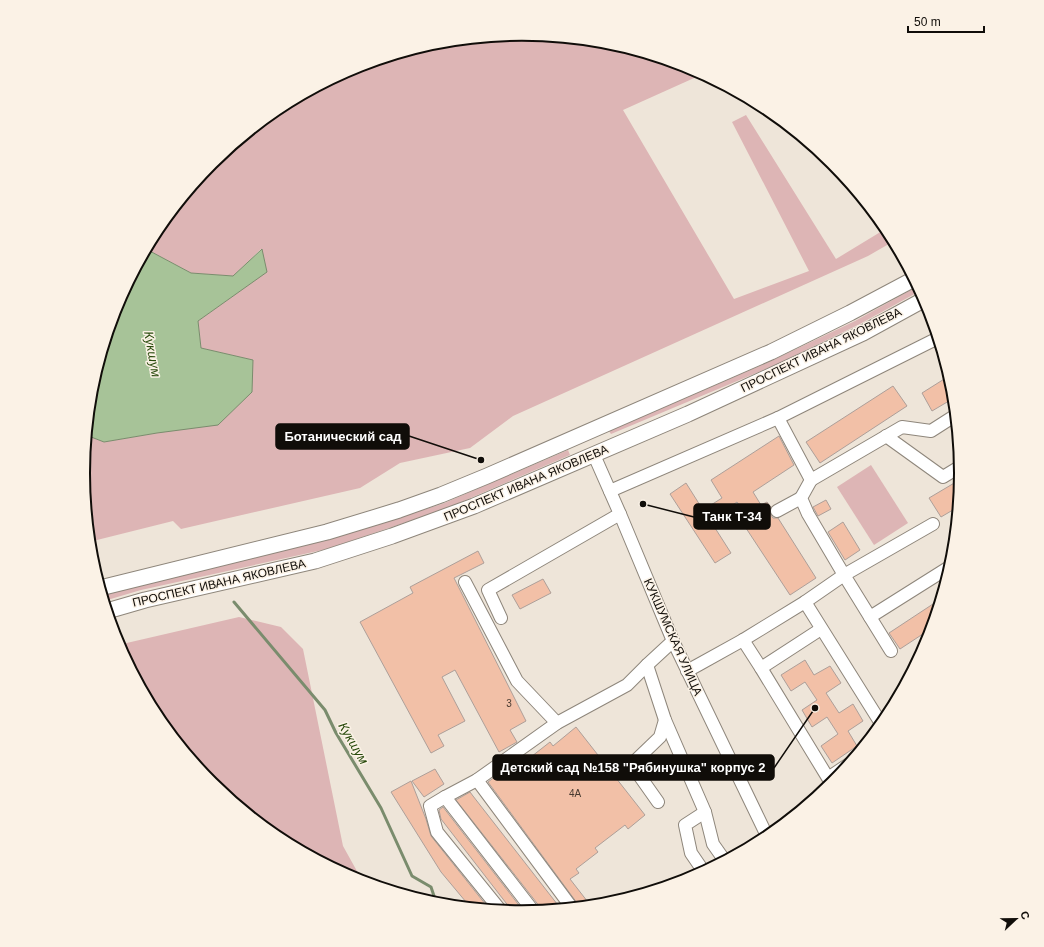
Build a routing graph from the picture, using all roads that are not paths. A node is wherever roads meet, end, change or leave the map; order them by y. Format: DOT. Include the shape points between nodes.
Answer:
graph roads {
  1 [pos="910,281"];
  2 [pos="919,302"];
  3 [pos="934,340"];
  4 [pos="778,418"];
  5 [pos="951,418"];
  6 [pos="584,433"];
  7 [pos="886,436"];
  8 [pos="594,455"];
  9 [pos="954,470"];
  10 [pos="811,480"];
  11 [pos="610,491"];
  12 [pos="801,498"];
  13 [pos="777,511"];
  14 [pos="620,514"];
  15 [pos="933,524"];
  16 [pos="943,571"];
  17 [pos="844,575"];
  18 [pos="465,582"];
  19 [pos="105,587"];
  20 [pos="805,602"];
  21 [pos="111,610"];
  22 [pos="870,617"];
  23 [pos="501,618"];
  24 [pos="821,629"];
  25 [pos="743,640"];
  26 [pos="673,641"];
  27 [pos="891,651"];
  28 [pos="647,665"];
  29 [pos="762,668"];
  30 [pos="687,671"];
  31 [pos="878,719"];
  32 [pos="665,720"];
  33 [pos="556,723"];
  34 [pos="831,776"];
  35 [pos="477,780"];
  36 [pos="445,797"];
  37 [pos="658,802"];
  38 [pos="706,812"];
  39 [pos="765,831"];
  40 [pos="722,856"];
  41 [pos="701,867"];
  42 [pos="568,903"];
  43 [pos="496,905"];
  44 [pos="529,906"];
  1 -- 6 [label="main road, ПРОСПЕКТ ИВАНА ЯКОВЛЕВА" via="771,352"];
  2 -- 8 [label="main road, ПРОСПЕКТ ИВАНА ЯКОВЛЕВА" via="863,333"];
  3 -- 4 [label="street"];
  4 -- 10 [label="street"];
  4 -- 11 [label="street"];
  5 -- 7 [label="street" via="931,431 902,427"];
  6 -- 8 [label="main road, КУКШУМСКАЯ УЛИЦА"];
  6 -- 19 [label="main road, ПРОСПЕКТ ИВАНА ЯКОВЛЕВА" via="480,479 392,512 327,532"];
  7 -- 9 [label="street" via="943,477"];
  7 -- 10 [label="street"];
  8 -- 11 [label="street, КУКШУМСКАЯ УЛИЦА"];
  8 -- 21 [label="main road, ПРОСПЕКТ ИВАНА ЯКОВЛЕВА" via="474,506 378,541 315,560"];
  10 -- 12 [label="street"];
  11 -- 14 [label="street, КУКШУМСКАЯ УЛИЦА"];
  12 -- 13 [label="street"];
  12 -- 17 [label="street"];
  14 -- 23 [label="street" via="488,590"];
  14 -- 26 [label="street, КУКШУМСКАЯ УЛИЦА"];
  15 -- 17 [label="street"];
  16 -- 22 [label="street"];
  17 -- 20 [label="street"];
  17 -- 22 [label="street"];
  18 -- 33 [label="street" via="517,681"];
  20 -- 24 [label="street"];
  20 -- 25 [label="street"];
  22 -- 27 [label="street"];
  24 -- 29 [label="street"];
  24 -- 31 [label="street"];
  25 -- 29 [label="street"];
  25 -- 30 [label="street"];
  26 -- 28 [label="street"];
  26 -- 30 [label="street, КУКШУМСКАЯ УЛИЦА"];
  28 -- 32 [label="street"];
  28 -- 33 [label="street" via="627,685"];
  29 -- 34 [label="street" via="828,778"];
  30 -- 39 [label="street, КУКШУМСКАЯ УЛИЦА"];
  32 -- 37 [label="street" via="660,737 635,760 634,768"];
  32 -- 38 [label="street"];
  33 -- 35 [label="street"];
  35 -- 36 [label="street"];
  35 -- 42 [label="street"];
  36 -- 43 [label="street" via="430,806 437,832"];
  36 -- 44 [label="street"];
  38 -- 40 [label="street" via="713,844"];
  38 -- 41 [label="street" via="685,825 691,853"];
}
